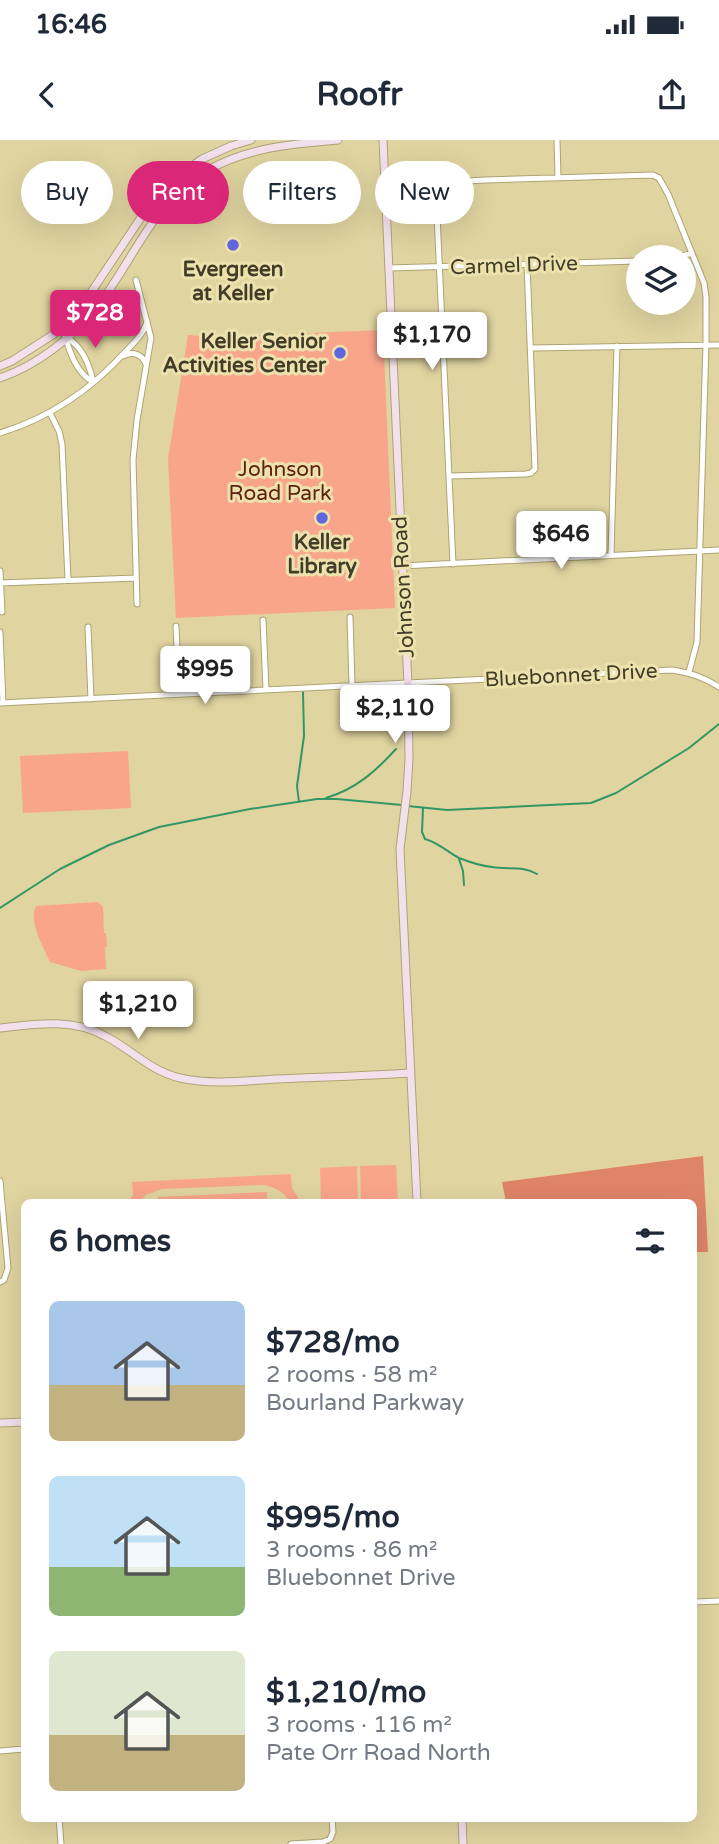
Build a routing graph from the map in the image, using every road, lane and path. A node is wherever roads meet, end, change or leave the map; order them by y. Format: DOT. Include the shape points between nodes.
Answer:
graph roads {
  1 [pos="251,140"];
  2 [pos="338,140"];
  3 [pos="383,140"];
  4 [pos="558,140"];
  5 [pos="231,146"];
  6 [pos="236,157"];
  7 [pos="558,177"];
  8 [pos="689,245"];
  9 [pos="626,261"];
  10 [pos="696,263"];
  11 [pos="527,264"];
  12 [pos="440,267"];
  13 [pos="389,268"];
  14 [pos="136,280"];
  15 [pos="147,317"];
  16 [pos="59,329"];
  17 [pos="66,338"];
  18 [pos="706,344"];
  19 [pos="719,345"];
  20 [pos="617,346"];
  21 [pos="531,348"];
  22 [pos="121,358"];
  23 [pos="0,366"];
  24 [pos="146,370"];
  25 [pos="0,379"];
  26 [pos="93,383"];
  27 [pos="50,412"];
  28 [pos="0,433"];
  29 [pos="449,476"];
  30 [pos="699,551"];
  31 [pos="719,551"];
  32 [pos="611,555"];
  33 [pos="453,564"];
  34 [pos="402,566"];
  35 [pos="0,570"];
  36 [pos="136,578"];
  37 [pos="68,580"];
  38 [pos="0,583"];
  39 [pos="137,604"];
  40 [pos="2,612"];
  41 [pos="349,617"];
  42 [pos="262,620"];
  43 [pos="176,626"];
  44 [pos="88,627"];
  45 [pos="0,632"];
  46 [pos="689,673"];
  47 [pos="408,684"];
  48 [pos="352,685"];
  49 [pos="719,687"];
  50 [pos="266,690"];
  51 [pos="178,694"];
  52 [pos="90,699"];
  53 [pos="2,703"];
  54 [pos="0,1028"];
  55 [pos="410,1073"];
  56 [pos="0,1181"];
  57 [pos="417,1199"];
  58 [pos="0,1282"];
  59 [pos="21,1422"];
  60 [pos="0,1423"];
  61 [pos="719,1601"];
  62 [pos="697,1602"];
  63 [pos="21,1749"];
  64 [pos="0,1751"];
  65 [pos="59,1822"];
  66 [pos="332,1822"];
  67 [pos="461,1822"];
  68 [pos="61,1844"];
  69 [pos="291,1844"];
  70 [pos="463,1844"];
  1 -- 5 [label="main road"];
  2 -- 6 [label="main road" via="283,145"];
  3 -- 13 [label="main road, Johnson Road"];
  4 -- 7 [label="street"];
  5 -- 6 [label="main road"];
  5 -- 16 [label="main road" via="173,180 133,229 86,300"];
  6 -- 17 [label="main road" via="200,175 176,194 98,305"];
  7 -- 8 [label="street" via="659,178"];
  7 -- 12 [label="street" via="439,185"];
  9 -- 11 [label="street, Carmel Drive"];
  10 -- 18 [label="street" via="706,297"];
  11 -- 12 [label="street, Carmel Drive"];
  11 -- 21 [label="street"];
  12 -- 13 [label="street, Carmel Drive"];
  12 -- 29 [label="street"];
  13 -- 34 [label="main road, Johnson Road"];
  14 -- 15 [label="street"];
  15 -- 22 [label="street" via="145,328"];
  15 -- 24 [label="street" via="152,338"];
  16 -- 17 [label="street"];
  16 -- 23 [label="main road"];
  17 -- 25 [label="main road"];
  17 -- 26 [label="street" via="78,346"];
  18 -- 19 [label="street"];
  18 -- 20 [label="street"];
  18 -- 30 [label="street"];
  20 -- 21 [label="street"];
  20 -- 32 [label="street"];
  21 -- 29 [label="street" via="535,469 526,474"];
  22 -- 24 [label="street" via="138,354"];
  22 -- 26 [label="street"];
  24 -- 36 [label="street" via="132,460"];
  26 -- 27 [label="street"];
  27 -- 28 [label="street"];
  27 -- 37 [label="street" via="62,444"];
  29 -- 33 [label="street"];
  30 -- 31 [label="street"];
  30 -- 32 [label="street"];
  30 -- 46 [label="street" via="697,642"];
  32 -- 33 [label="street"];
  33 -- 34 [label="street"];
  34 -- 47 [label="main road, Johnson Road"];
  35 -- 38 [label="street"];
  36 -- 37 [label="street"];
  36 -- 39 [label="street"];
  37 -- 38 [label="street"];
  38 -- 40 [label="street"];
  41 -- 48 [label="street"];
  42 -- 50 [label="street"];
  43 -- 51 [label="street"];
  44 -- 52 [label="street"];
  45 -- 53 [label="street"];
  46 -- 47 [label="street, Bluebonnet Drive" via="672,670"];
  46 -- 49 [label="street, Bluebonnet Drive"];
  47 -- 48 [label="street, Bluebonnet Drive"];
  47 -- 55 [label="main road, Johnson Road" via="409,759 400,849"];
  48 -- 50 [label="street, Bluebonnet Drive"];
  50 -- 51 [label="street, Bluebonnet Drive"];
  51 -- 52 [label="street, Bluebonnet Drive"];
  52 -- 53 [label="street, Bluebonnet Drive"];
  54 -- 55 [label="main road" via="59,1024 90,1029 148,1065 188,1080"];
  55 -- 57 [label="main road, Johnson Road"];
  56 -- 58 [label="street" via="8,1268"];
  59 -- 60 [label="main road"];
  61 -- 62 [label="street"];
  63 -- 64 [label="street"];
  65 -- 68 [label="street"];
  66 -- 69 [label="street" via="330,1839"];
  67 -- 70 [label="main road"];
}
